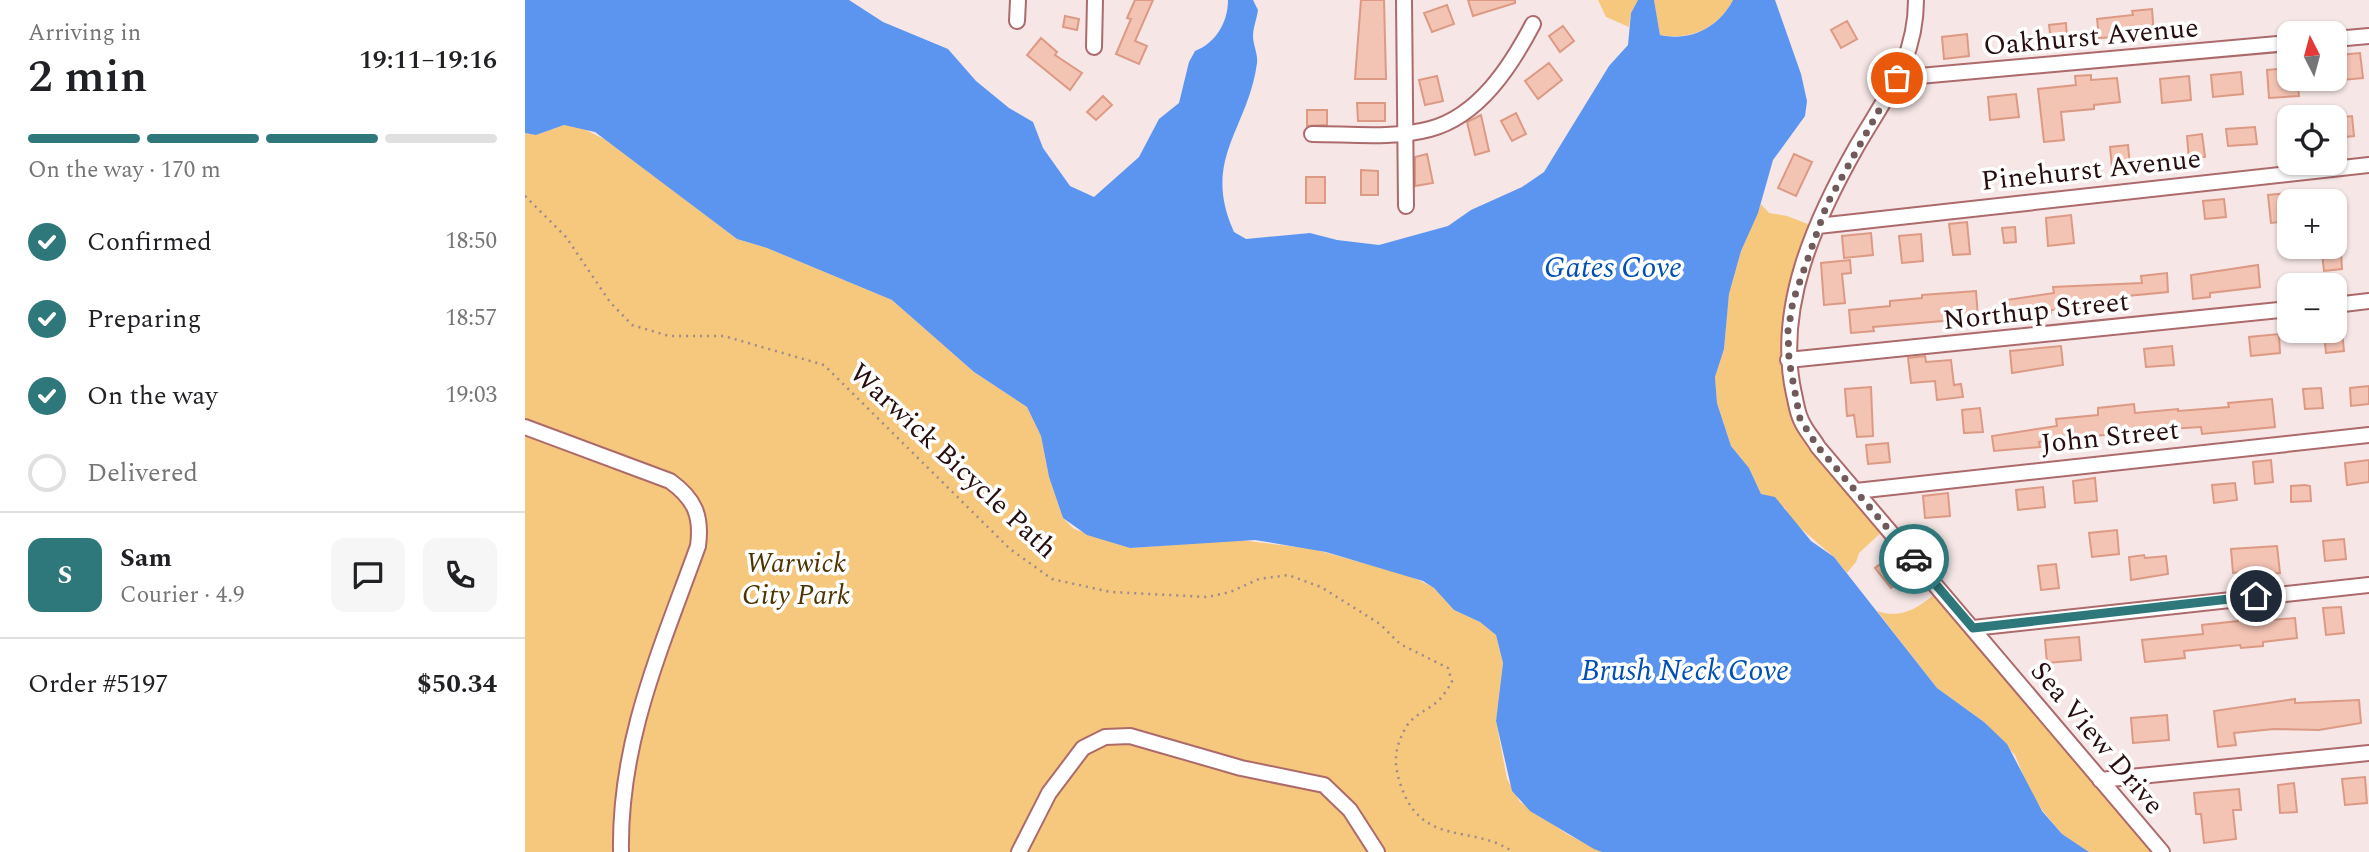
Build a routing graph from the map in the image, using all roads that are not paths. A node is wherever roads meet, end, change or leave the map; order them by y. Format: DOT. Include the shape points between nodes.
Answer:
graph roads {
  1 [pos="1018,0"];
  2 [pos="1095,0"];
  3 [pos="1404,0"];
  4 [pos="1916,0"];
  5 [pos="1017,21"];
  6 [pos="1533,24"];
  7 [pos="2369,36"];
  8 [pos="2347,38"];
  9 [pos="2277,44"];
  10 [pos="1094,47"];
  11 [pos="1897,78"];
  12 [pos="1406,133"];
  13 [pos="1312,134"];
  14 [pos="2369,165"];
  15 [pos="1406,206"];
  16 [pos="1818,226"];
  17 [pos="2369,301"];
  18 [pos="2347,303"];
  19 [pos="2277,310"];
  20 [pos="1789,360"];
  21 [pos="525,427"];
  22 [pos="2369,435"];
  23 [pos="1856,491"];
  24 [pos="2369,585"];
  25 [pos="1973,628"];
  26 [pos="2369,752"];
  27 [pos="2100,780"];
  28 [pos="621,852"];
  29 [pos="1019,852"];
  30 [pos="1377,852"];
  31 [pos="2162,852"];
  1 -- 5 [label="street"];
  2 -- 10 [label="street"];
  3 -- 12 [label="street"];
  4 -- 11 [label="street, Sea View Drive" via="1912,47"];
  6 -- 12 [label="street" via="1496,83 1466,111 1433,129"];
  7 -- 8 [label="street"];
  9 -- 11 [label="street, Oakhurst Avenue"];
  11 -- 16 [label="street, Sea View Drive"];
  12 -- 13 [label="street"];
  12 -- 15 [label="street"];
  14 -- 16 [label="street, Pinehurst Avenue"];
  16 -- 20 [label="street, Sea View Drive" via="1793,301"];
  17 -- 18 [label="street"];
  19 -- 20 [label="street, Northup Street"];
  20 -- 23 [label="street, Sea View Drive" via="1800,419"];
  21 -- 28 [label="street" via="670,481 688,493 697,510 698,547 634,727 622,794"];
  22 -- 23 [label="street, John Street"];
  23 -- 25 [label="street, Sea View Drive"];
  24 -- 25 [label="street"];
  25 -- 27 [label="street, Sea View Drive"];
  26 -- 27 [label="street"];
  27 -- 31 [label="street, Sea View Drive"];
  29 -- 30 [label="street" via="1049,793 1083,748 1105,737 1130,736 1241,768 1324,785 1350,810"];
}
